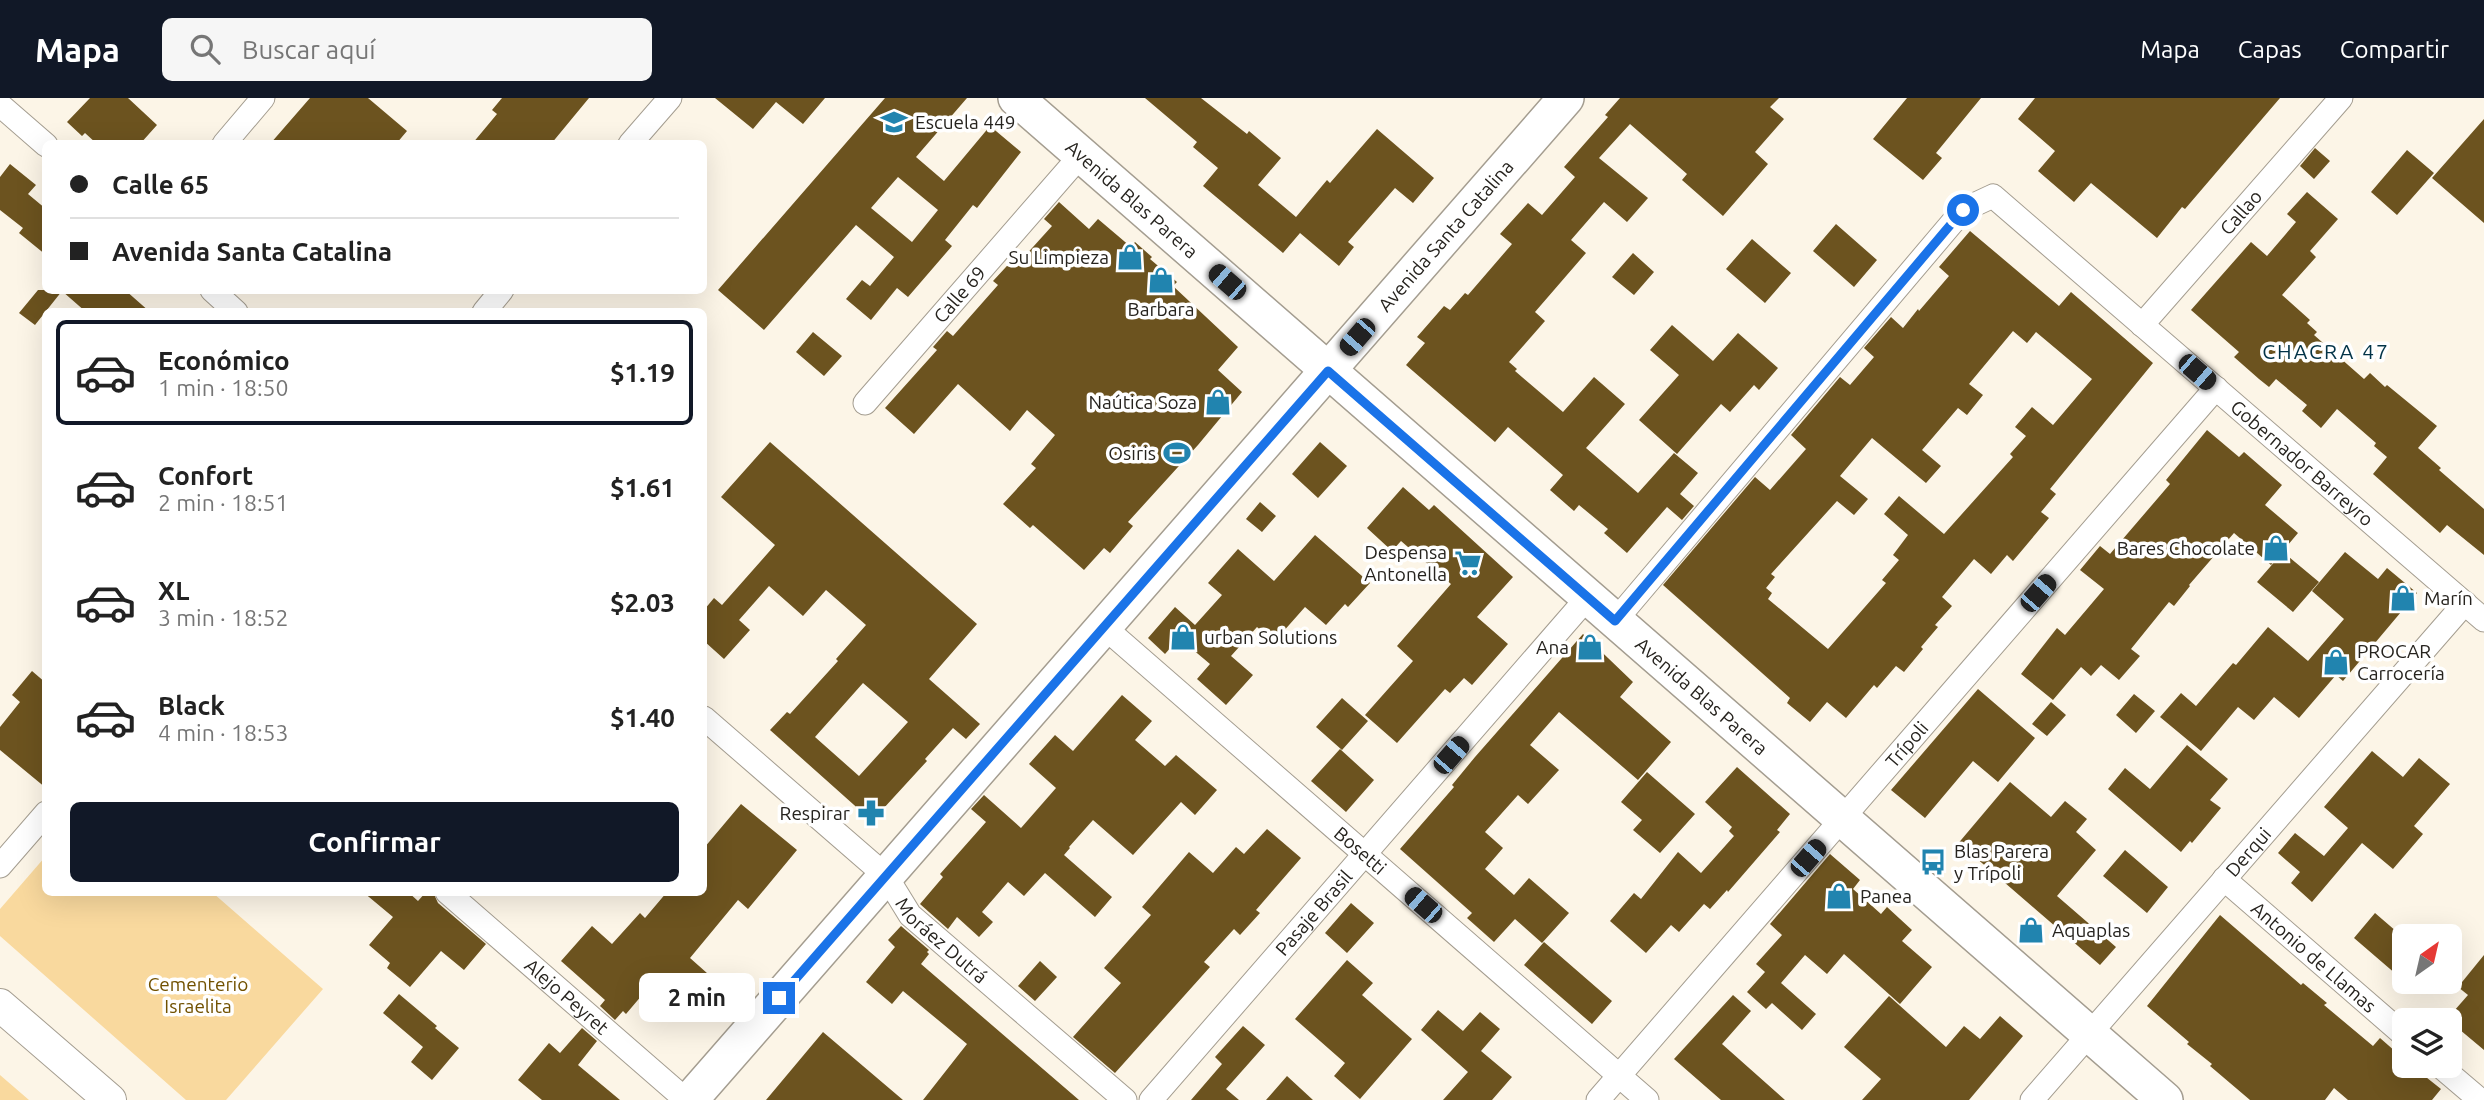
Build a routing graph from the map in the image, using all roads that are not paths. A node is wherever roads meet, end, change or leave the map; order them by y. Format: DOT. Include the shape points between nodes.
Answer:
graph roads {
  1 [pos="263,98"];
  2 [pos="670,98"];
  3 [pos="1016,98"];
  4 [pos="1566,98"];
  5 [pos="2341,98"];
  6 [pos="0,106"];
  7 [pos="227,140"];
  8 [pos="633,140"];
  9 [pos="42,142"];
  10 [pos="1082,155"];
  11 [pos="216,294"];
  12 [pos="499,294"];
  13 [pos="232,308"];
  14 [pos="487,308"];
  15 [pos="2142,325"];
  16 [pos="1328,371"];
  17 [pos="2216,388"];
  18 [pos="865,403"];
  19 [pos="1588,597"];
  20 [pos="2465,603"];
  21 [pos="2484,620"];
  22 [pos="1615,621"];
  23 [pos="1104,627"];
  24 [pos="707,721"];
  25 [pos="42,818"];
  26 [pos="1842,818"];
  27 [pos="1365,854"];
  28 [pos="0,866"];
  29 [pos="886,876"];
  30 [pos="2224,878"];
  31 [pos="452,896"];
  32 [pos="0,1005"];
  33 [pos="2392,1025"];
  34 [pos="2089,1035"];
  35 [pos="1619,1076"];
  36 [pos="2454,1078"];
  37 [pos="110,1100"];
  38 [pos="688,1100"];
  39 [pos="1125,1100"];
  40 [pos="1151,1100"];
  41 [pos="1598,1100"];
  42 [pos="1647,1100"];
  43 [pos="2032,1100"];
  44 [pos="2165,1100"];
  45 [pos="2480,1100"];
  1 -- 7 [label="street"];
  2 -- 8 [label="street"];
  3 -- 10 [label="main road, Avenida Blas Parera"];
  4 -- 16 [label="main road, Avenida Santa Catalina"];
  5 -- 15 [label="street, Callao"];
  6 -- 9 [label="street"];
  10 -- 16 [label="main road, Avenida Blas Parera"];
  10 -- 18 [label="street, Calle 69"];
  11 -- 13 [label="street"];
  12 -- 14 [label="street"];
  15 -- 17 [label="street, Gobernador Barreyro"];
  15 -- 22 [label="street, Gobernador Barreyro" via="1993,196 1963,210"];
  16 -- 19 [label="main road, Avenida Blas Parera"];
  16 -- 23 [label="main road, Avenida Santa Catalina"];
  17 -- 20 [label="street, Gobernador Barreyro"];
  17 -- 26 [label="street, Trípoli"];
  19 -- 22 [label="main road, Avenida Blas Parera"];
  19 -- 27 [label="street, Pasaje Brasil"];
  20 -- 21 [label="street, Gobernador Barreyro"];
  20 -- 30 [label="street, Derqui"];
  22 -- 26 [label="main road, Avenida Blas Parera"];
  23 -- 27 [label="street, Bosetti"];
  23 -- 29 [label="main road, Avenida Santa Catalina"];
  24 -- 29 [label="street, Moráez Dutrá"];
  25 -- 28 [label="street"];
  26 -- 34 [label="main road, Avenida Blas Parera"];
  26 -- 35 [label="street, Trípoli"];
  27 -- 35 [label="street, Bosetti"];
  27 -- 40 [label="street, Pasaje Brasil"];
  29 -- 38 [label="main road, Avenida Santa Catalina"];
  29 -- 39 [label="street, Moráez Dutrá" via="911,915"];
  30 -- 33 [label="street, Antonio de Llamas"];
  30 -- 34 [label="street, Derqui"];
  31 -- 38 [label="street, Alejo Peyret"];
  32 -- 37 [label="main road"];
  34 -- 43 [label="street, Derqui"];
  34 -- 44 [label="main road, Avenida Blas Parera"];
  35 -- 41 [label="street, Trípoli"];
  35 -- 42 [label="street, Bosetti"];
  36 -- 45 [label="street"];
}
